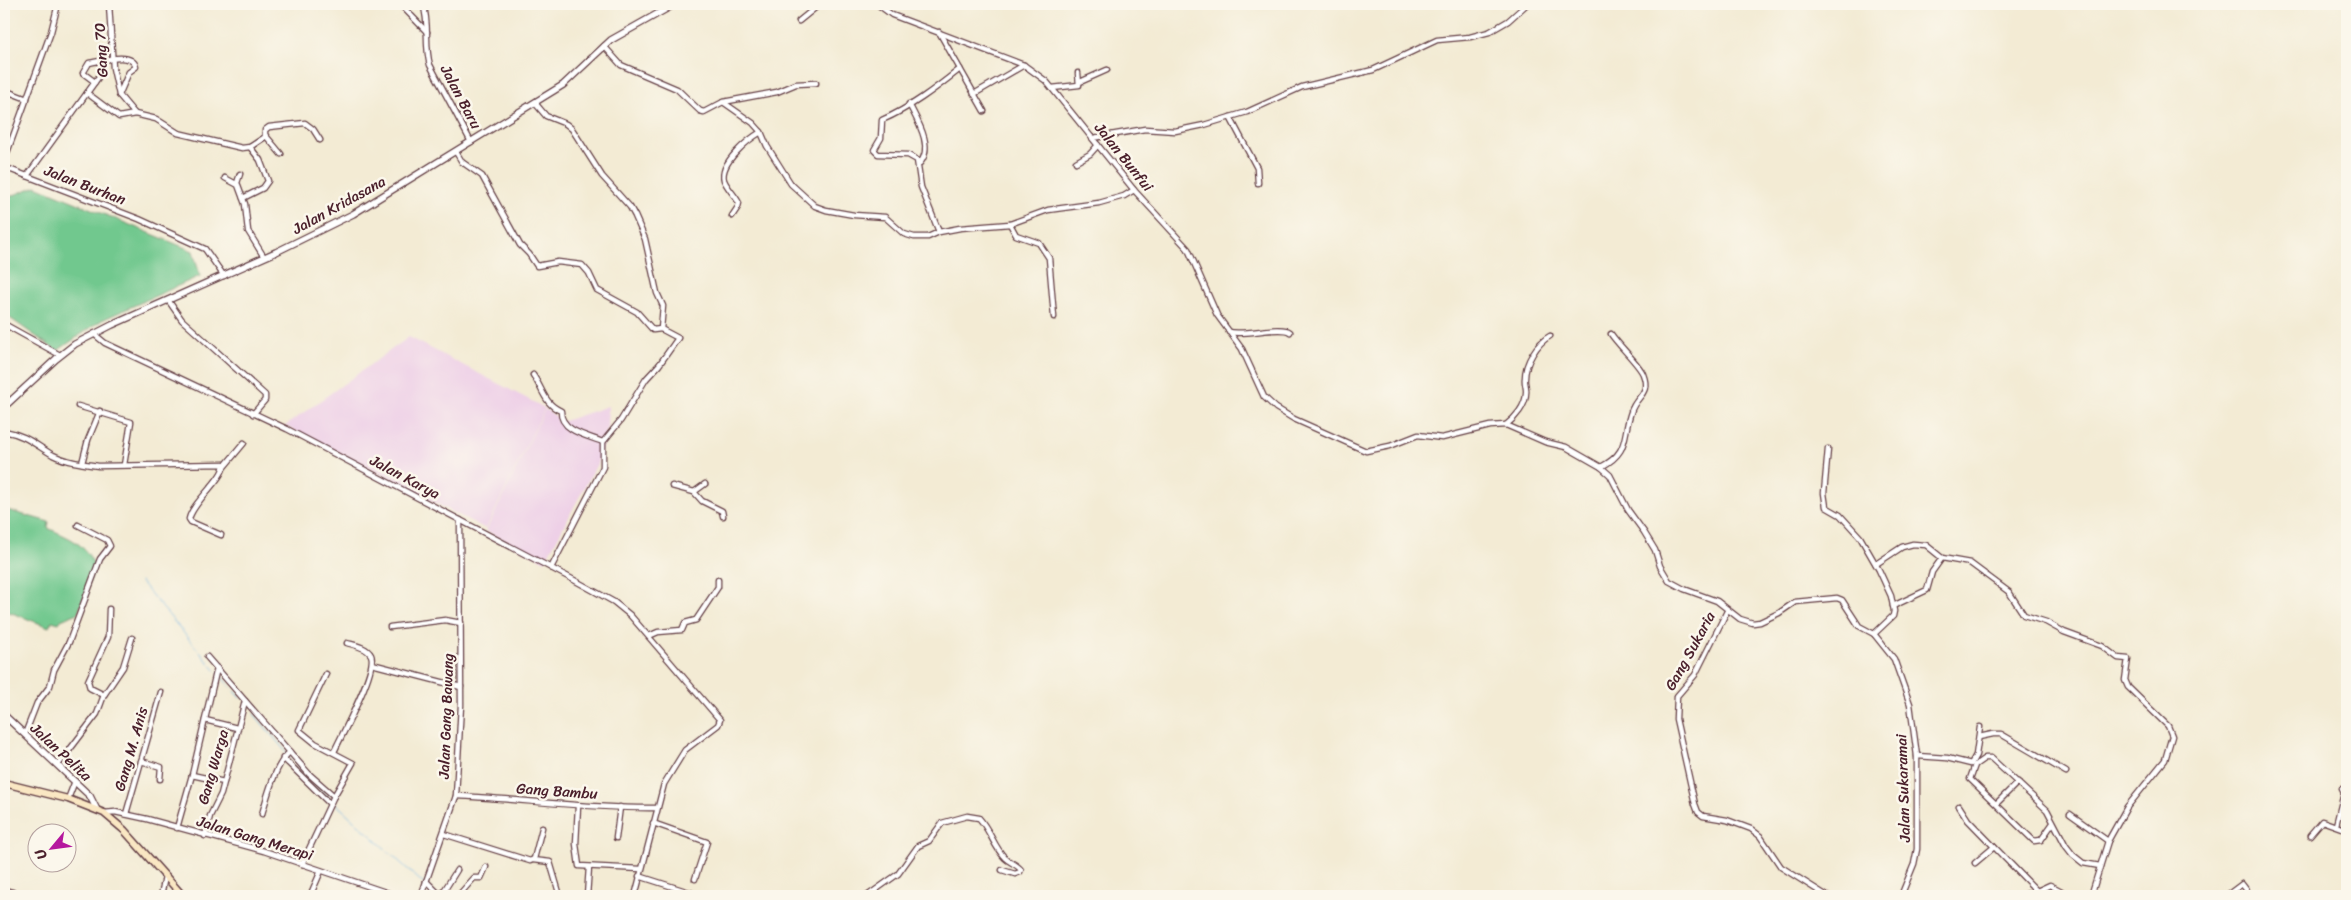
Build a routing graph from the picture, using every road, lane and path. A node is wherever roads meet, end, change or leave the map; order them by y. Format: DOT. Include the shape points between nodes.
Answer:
graph roads {
  1 [pos="58,4"];
  2 [pos="110,4"];
  3 [pos="400,4"];
  4 [pos="423,4"];
  5 [pos="675,4"];
  6 [pos="820,4"];
  7 [pos="877,4"];
  8 [pos="1527,4"];
  9 [pos="799,21"];
  10 [pos="427,32"];
  11 [pos="939,32"];
  12 [pos="604,46"];
  13 [pos="112,59"];
  14 [pos="101,61"];
  15 [pos="1024,65"];
  16 [pos="960,69"];
  17 [pos="1107,70"];
  18 [pos="1078,73"];
  19 [pos="95,82"];
  20 [pos="816,82"];
  21 [pos="1080,82"];
  22 [pos="1052,88"];
  23 [pos="4,90"];
  24 [pos="88,93"];
  25 [pos="974,94"];
  26 [pos="119,95"];
  27 [pos="27,99"];
  28 [pos="723,102"];
  29 [pos="535,103"];
  30 [pos="909,104"];
  31 [pos="984,111"];
  32 [pos="135,114"];
  33 [pos="1230,116"];
  34 [pos="761,132"];
  35 [pos="266,136"];
  36 [pos="1093,138"];
  37 [pos="320,140"];
  38 [pos="471,142"];
  39 [pos="1098,145"];
  40 [pos="250,147"];
  41 [pos="456,152"];
  42 [pos="281,154"];
  43 [pos="4,161"];
  44 [pos="1076,162"];
  45 [pos="919,164"];
  46 [pos="4,166"];
  47 [pos="240,174"];
  48 [pos="26,176"];
  49 [pos="225,178"];
  50 [pos="237,183"];
  51 [pos="1258,183"];
  52 [pos="1134,190"];
  53 [pos="243,198"];
  54 [pos="732,216"];
  55 [pos="1010,224"];
  56 [pos="939,232"];
  57 [pos="264,257"];
  58 [pos="224,276"];
  59 [pos="168,300"];
  60 [pos="1054,317"];
  61 [pos="4,324"];
  62 [pos="661,329"];
  63 [pos="1229,332"];
  64 [pos="1290,332"];
  65 [pos="94,334"];
  66 [pos="1611,334"];
  67 [pos="1550,336"];
  68 [pos="60,355"];
  69 [pos="533,375"];
  70 [pos="4,406"];
  71 [pos="78,406"];
  72 [pos="100,411"];
  73 [pos="253,414"];
  74 [pos="1506,425"];
  75 [pos="4,431"];
  76 [pos="244,442"];
  77 [pos="603,442"];
  78 [pos="1828,449"];
  79 [pos="82,463"];
  80 [pos="124,465"];
  81 [pos="224,467"];
  82 [pos="1602,467"];
  83 [pos="705,484"];
  84 [pos="672,486"];
  85 [pos="694,492"];
  86 [pos="723,516"];
  87 [pos="460,520"];
  88 [pos="78,525"];
  89 [pos="221,535"];
  90 [pos="1942,558"];
  91 [pos="1876,564"];
  92 [pos="551,568"];
  93 [pos="718,580"];
  94 [pos="1893,606"];
  95 [pos="109,609"];
  96 [pos="1727,610"];
  97 [pos="461,623"];
  98 [pos="390,627"];
  99 [pos="1874,634"];
  100 [pos="649,636"];
  101 [pos="132,638"];
  102 [pos="347,643"];
  103 [pos="207,657"];
  104 [pos="372,664"];
  105 [pos="216,671"];
  106 [pos="326,674"];
  107 [pos="461,687"];
  108 [pos="161,692"];
  109 [pos="104,695"];
  110 [pos="244,702"];
  111 [pos="4,715"];
  112 [pos="205,720"];
  113 [pos="1980,727"];
  114 [pos="237,728"];
  115 [pos="25,734"];
  116 [pos="1979,737"];
  117 [pos="334,752"];
  118 [pos="286,754"];
  119 [pos="1917,756"];
  120 [pos="142,761"];
  121 [pos="1973,764"];
  122 [pos="58,765"];
  123 [pos="2066,772"];
  124 [pos="192,775"];
  125 [pos="160,779"];
  126 [pos="75,781"];
  127 [pos="224,782"];
  128 [pos="2018,782"];
  129 [pos="4,783"];
  130 [pos="2342,789"];
  131 [pos="456,796"];
  132 [pos="68,799"];
  133 [pos="332,800"];
  134 [pos="1997,803"];
  135 [pos="578,806"];
  136 [pos="1959,806"];
  137 [pos="620,807"];
  138 [pos="656,808"];
  139 [pos="97,810"];
  140 [pos="104,813"];
  141 [pos="126,814"];
  142 [pos="262,814"];
  143 [pos="2070,814"];
  144 [pos="654,823"];
  145 [pos="2053,823"];
  146 [pos="2336,825"];
  147 [pos="177,828"];
  148 [pos="542,828"];
  149 [pos="2347,830"];
  150 [pos="444,834"];
  151 [pos="2310,835"];
  152 [pos="205,836"];
  153 [pos="616,838"];
  154 [pos="2108,841"];
  155 [pos="1994,847"];
  156 [pos="533,860"];
  157 [pos="1975,863"];
  158 [pos="302,864"];
  159 [pos="2100,866"];
  160 [pos="486,867"];
  161 [pos="589,867"];
  162 [pos="641,869"];
  163 [pos="457,870"];
  164 [pos="1002,870"];
  165 [pos="321,871"];
  166 [pos="165,876"];
  167 [pos="639,876"];
  168 [pos="695,879"];
  169 [pos="425,884"];
  170 [pos="4,890"];
  171 [pos="2037,891"];
  172 [pos="695,894"];
  173 [pos="27,896"];
  174 [pos="161,896"];
  175 [pos="183,896"];
  176 [pos="310,896"];
  177 [pos="397,896"];
  178 [pos="421,896"];
  179 [pos="458,896"];
  180 [pos="560,896"];
  181 [pos="587,896"];
  182 [pos="618,896"];
  183 [pos="636,896"];
  184 [pos="867,896"];
  185 [pos="1827,896"];
  186 [pos="1901,896"];
  187 [pos="2019,896"];
  188 [pos="2071,896"];
  189 [pos="2091,896"];
  190 [pos="2226,896"];
  191 [pos="2251,896"];
  1 -- 27 [label="street"];
  2 -- 13 [label="street, Gang 70"];
  3 -- 10 [label="street"];
  4 -- 10 [label="street, Jalan Baru"];
  5 -- 12 [label="street, Jalan Kridasana"];
  6 -- 9 [label="street"];
  7 -- 11 [label="street, Jalan Bunfui" via="892,15"];
  8 -- 33 [label="street" via="1508,22 1489,32 1437,40 1373,70 1302,87"];
  10 -- 38 [label="street, Jalan Baru" via="431,68"];
  11 -- 15 [label="street, Jalan Bunfui"];
  11 -- 16 [label="street"];
  12 -- 28 [label="street" via="621,65 677,89 700,111"];
  12 -- 29 [label="street, Jalan Kridasana" via="568,81"];
  13 -- 14 [label="street"];
  13 -- 26 [label="street, Gang 70"];
  13 -- 26 [label="street" via="131,59 136,66 129,72"];
  14 -- 19 [label="street, Jalan Burhan" via="101,72"];
  14 -- 19 [label="street" via="89,63 83,71"];
  15 -- 22 [label="street, Jalan Bunfui"];
  15 -- 25 [label="street"];
  16 -- 25 [label="street"];
  16 -- 30 [label="street" via="926,97"];
  17 -- 21 [label="street"];
  18 -- 21 [label="street"];
  19 -- 24 [label="street, Jalan Burhan"];
  20 -- 28 [label="street"];
  21 -- 22 [label="street" via="1075,86"];
  22 -- 36 [label="street, Jalan Bunfui"];
  23 -- 27 [label="street"];
  24 -- 32 [label="street" via="119,117"];
  24 -- 48 [label="street, Jalan Burhan"];
  25 -- 31 [label="street"];
  26 -- 32 [label="street"];
  27 -- 43 [label="street"];
  28 -- 34 [label="street"];
  29 -- 38 [label="street, Jalan Kridasana"];
  29 -- 62 [label="street" via="546,116 569,126 602,176 630,207 645,239 663,306"];
  30 -- 45 [label="street" via="923,134 924,156"];
  30 -- 45 [label="street" via="882,120 881,138 874,151 878,154 908,155"];
  32 -- 40 [label="street" via="156,119 178,133 230,146"];
  33 -- 36 [label="street" via="1175,131 1145,130"];
  33 -- 51 [label="street" via="1257,168"];
  34 -- 54 [label="street" via="745,142 724,173 724,180 739,203"];
  34 -- 56 [label="street" via="791,184 815,206 854,215 885,216 898,230 914,237 928,237"];
  35 -- 37 [label="street" via="265,130 272,126 303,122 310,125"];
  35 -- 40 [label="street"];
  35 -- 42 [label="street"];
  36 -- 39 [label="street, Jalan Bunfui"];
  38 -- 41 [label="street, Jalan Kridasana"];
  39 -- 44 [label="street"];
  39 -- 52 [label="street, Jalan Bunfui"];
  40 -- 53 [label="street" via="260,160 268,182"];
  41 -- 57 [label="street, Jalan Kridasana" via="353,214"];
  41 -- 62 [label="street" via="462,162 482,176 538,267 558,262 582,265 590,273 597,290 637,312 653,330"];
  45 -- 56 [label="street" via="921,186"];
  46 -- 48 [label="street"];
  47 -- 50 [label="street"];
  48 -- 58 [label="street, Jalan Burhan" via="139,219 205,249"];
  49 -- 50 [label="street"];
  50 -- 53 [label="street"];
  52 -- 55 [label="street" via="1099,203 1048,210"];
  52 -- 63 [label="street, Jalan Bunfui" via="1188,249 1210,301"];
  53 -- 57 [label="street" via="248,231"];
  55 -- 56 [label="street"];
  55 -- 60 [label="street" via="1016,235 1039,243 1049,258"];
  57 -- 58 [label="street, Jalan Kridasana"];
  58 -- 59 [label="street, Jalan Kridasana"];
  59 -- 65 [label="street, Jalan Kridasana"];
  59 -- 73 [label="street" via="182,320 265,395 265,400"];
  61 -- 68 [label="street"];
  62 -- 77 [label="street" via="677,340"];
  63 -- 64 [label="street" via="1249,334 1283,329"];
  63 -- 74 [label="street, Jalan Bunfui" via="1250,364 1264,397 1276,408 1366,451 1418,435 1442,438"];
  65 -- 68 [label="street, Jalan Kridasana"];
  65 -- 73 [label="street, Jalan Karya" via="105,343"];
  66 -- 82 [label="street" via="1642,372 1646,386 1631,411 1624,445 1613,460"];
  67 -- 74 [label="street" via="1537,347 1525,372 1526,394 1522,407"];
  68 -- 70 [label="street, Jalan Kridasana"];
  69 -- 77 [label="street" via="545,398 561,411 566,426"];
  71 -- 72 [label="street"];
  72 -- 79 [label="street"];
  72 -- 80 [label="street" via="131,422"];
  73 -- 87 [label="street, Jalan Karya"];
  74 -- 82 [label="street" via="1545,442 1566,447"];
  75 -- 79 [label="street" via="27,437 55,456"];
  76 -- 81 [label="street"];
  77 -- 92 [label="street" via="603,467"];
  78 -- 91 [label="street" via="1826,507 1854,529"];
  79 -- 80 [label="street"];
  80 -- 81 [label="street" via="222,464"];
  81 -- 89 [label="street" via="192,510 189,519"];
  82 -- 96 [label="street" via="1610,474 1628,510 1655,550 1669,581 1717,601"];
  83 -- 85 [label="street"];
  84 -- 85 [label="street"];
  85 -- 86 [label="street" via="702,501 722,511"];
  87 -- 92 [label="street, Jalan Karya"];
  87 -- 97 [label="street, Jalan Gang Bawang"];
  88 -- 115 [label="street" via="107,540 110,546 100,559 69,642 54,670 50,686 37,703"];
  90 -- 91 [label="street" via="1926,545 1913,544 1894,551"];
  90 -- 94 [label="street" via="1932,572 1927,590"];
  90 -- 154 [label="street" via="1970,563 2009,592 2024,615 2102,646 2118,658 2128,659 2125,680 2128,687 2170,729 2172,736 2165,760 2134,797"];
  91 -- 94 [label="street"];
  92 -- 100 [label="street, Jalan Karya" via="614,602"];
  93 -- 100 [label="street" via="718,587 696,620 685,624 682,630"];
  94 -- 99 [label="street" via="1893,616"];
  95 -- 109 [label="street" via="108,637 88,681 90,688"];
  96 -- 99 [label="street, Jalan Sukaramai" via="1740,619 1760,622 1795,602 1837,598 1844,601 1859,626"];
  96 -- 185 [label="street, Gang Sukaria" via="1695,675 1677,696 1676,719 1695,804 1703,816 1751,829 1760,836 1781,867"];
  97 -- 98 [label="street" via="445,620"];
  97 -- 107 [label="street, Jalan Gang Bawang"];
  99 -- 119 [label="street, Jalan Sukaramai" via="1894,659 1905,686"];
  100 -- 138 [label="street, Jalan Karya" via="720,723 685,750 664,784"];
  101 -- 109 [label="street" via="124,667"];
  102 -- 104 [label="street" via="367,651"];
  103 -- 105 [label="street"];
  104 -- 107 [label="street"];
  104 -- 117 [label="street" via="361,696"];
  105 -- 110 [label="street"];
  105 -- 112 [label="street"];
  106 -- 117 [label="street" via="298,729 315,743"];
  107 -- 131 [label="street, Jalan Gang Bawang"];
  108 -- 120 [label="street, Gang M. Anis"];
  109 -- 122 [label="street" via="97,714"];
  110 -- 114 [label="street, Gang Warga"];
  110 -- 118 [label="street"];
  111 -- 115 [label="street, Jalan Pelita"];
  112 -- 114 [label="street"];
  112 -- 124 [label="street"];
  113 -- 116 [label="street"];
  114 -- 127 [label="street, Gang Warga"];
  115 -- 122 [label="street, Jalan Pelita"];
  116 -- 121 [label="street"];
  116 -- 123 [label="street" via="2001,734"];
  117 -- 133 [label="street" via="353,763"];
  118 -- 133 [label="street"];
  118 -- 133 [label="street"];
  118 -- 142 [label="street"];
  119 -- 121 [label="street"];
  119 -- 186 [label="street, Jalan Sukaramai" via="1918,849"];
  120 -- 125 [label="street" via="161,767"];
  120 -- 141 [label="street, Gang M. Anis"];
  121 -- 128 [label="street" via="1991,758"];
  121 -- 134 [label="street" via="1970,779"];
  122 -- 126 [label="street, Jalan Pelita"];
  124 -- 127 [label="street"];
  124 -- 147 [label="street"];
  126 -- 132 [label="street"];
  126 -- 139 [label="street, Jalan Pelita" via="90,796"];
  127 -- 152 [label="street, Gang Warga"];
  128 -- 134 [label="street"];
  128 -- 145 [label="street" via="2047,810"];
  129 -- 132 [label="main road"];
  130 -- 146 [label="street" via="2344,793"];
  131 -- 135 [label="street, Gang Bambu"];
  131 -- 150 [label="street, Jalan Gang Bawang"];
  132 -- 139 [label="main road"];
  133 -- 158 [label="street"];
  134 -- 145 [label="street" via="2034,841 2041,840"];
  135 -- 137 [label="street, Gang Bambu"];
  135 -- 161 [label="street" via="576,844 580,867"];
  136 -- 155 [label="street"];
  137 -- 138 [label="street, Gang Bambu"];
  137 -- 153 [label="street"];
  138 -- 144 [label="street"];
  139 -- 140 [label="main road"];
  140 -- 141 [label="street, Jalan Gang Merapi"];
  140 -- 166 [label="main road" via="124,830"];
  141 -- 147 [label="street, Jalan Gang Merapi"];
  143 -- 154 [label="street"];
  144 -- 162 [label="street"];
  144 -- 168 [label="street" via="708,842"];
  145 -- 159 [label="street" via="2073,855 2082,862"];
  146 -- 149 [label="street"];
  146 -- 151 [label="street" via="2322,821"];
  147 -- 152 [label="street, Jalan Gang Merapi"];
  148 -- 156 [label="street"];
  150 -- 156 [label="street" via="509,856"];
  150 -- 169 [label="street, Jalan Gang Bawang"];
  152 -- 158 [label="street, Jalan Gang Merapi"];
  154 -- 159 [label="street"];
  155 -- 157 [label="street"];
  155 -- 171 [label="street"];
  156 -- 180 [label="street" via="550,862"];
  158 -- 165 [label="street, Jalan Gang Merapi"];
  159 -- 189 [label="street"];
  160 -- 179 [label="street" via="481,878 474,878"];
  161 -- 162 [label="street"];
  161 -- 181 [label="street"];
  162 -- 167 [label="street"];
  163 -- 169 [label="street" via="442,894"];
  164 -- 184 [label="street" via="1015,874 1021,870 1003,856 979,818 954,818 942,823 929,840 918,846 898,874"];
  165 -- 176 [label="street"];
  165 -- 177 [label="street, Jalan Gang Merapi"];
  166 -- 174 [label="street"];
  166 -- 175 [label="main road"];
  167 -- 172 [label="street"];
  167 -- 183 [label="street"];
  169 -- 178 [label="street, Jalan Gang Bawang"];
  170 -- 173 [label="street"];
  171 -- 187 [label="street"];
  171 -- 188 [label="street" via="2050,885"];
  182 -- 183 [label="street"];
  190 -- 191 [label="street" via="2242,884"];
}
